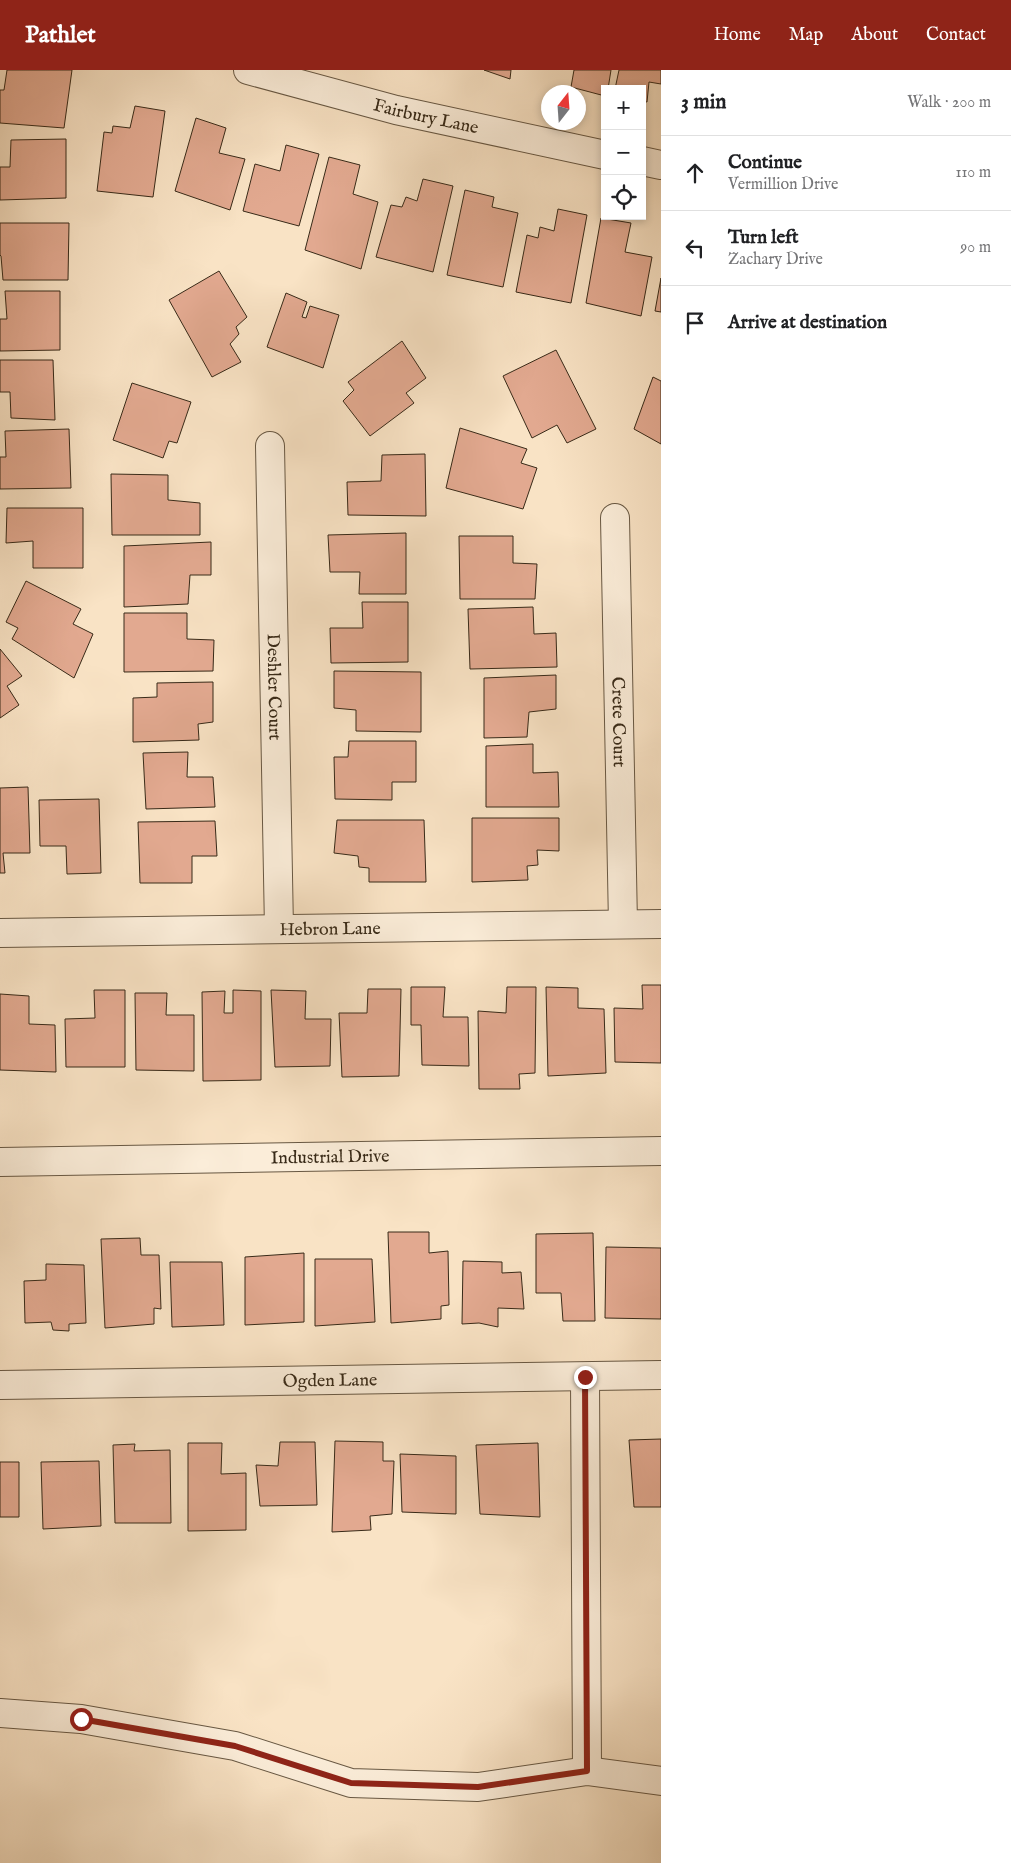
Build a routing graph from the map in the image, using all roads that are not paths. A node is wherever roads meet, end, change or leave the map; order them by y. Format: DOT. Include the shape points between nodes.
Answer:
graph roads {
  1 [pos="248,70"];
  2 [pos="601,154"];
  3 [pos="646,162"];
  4 [pos="661,165"];
  5 [pos="270,446"];
  6 [pos="615,518"];
  7 [pos="623,924"];
  8 [pos="661,924"];
  9 [pos="279,929"];
  10 [pos="0,933"];
  11 [pos="661,1151"];
  12 [pos="0,1162"];
  13 [pos="661,1375"];
  14 [pos="585,1377"];
  15 [pos="0,1384"];
  16 [pos="0,1713"];
  17 [pos="587,1771"];
  18 [pos="661,1781"];
  1 -- 2 [label="street, Fairbury Lane" via="396,110"];
  3 -- 4 [label="street"];
  5 -- 9 [label="street, Deshler Court"];
  6 -- 7 [label="street, Crete Court"];
  7 -- 8 [label="street, Hebron Lane"];
  7 -- 9 [label="street, Hebron Lane"];
  9 -- 10 [label="street, Hebron Lane"];
  11 -- 12 [label="street, Industrial Drive"];
  13 -- 14 [label="street, Ogden Lane"];
  14 -- 15 [label="street, Ogden Lane"];
  14 -- 17 [label="street"];
  16 -- 17 [label="street" via="81,1719 235,1746 351,1783 478,1787"];
  17 -- 18 [label="street"];
}
